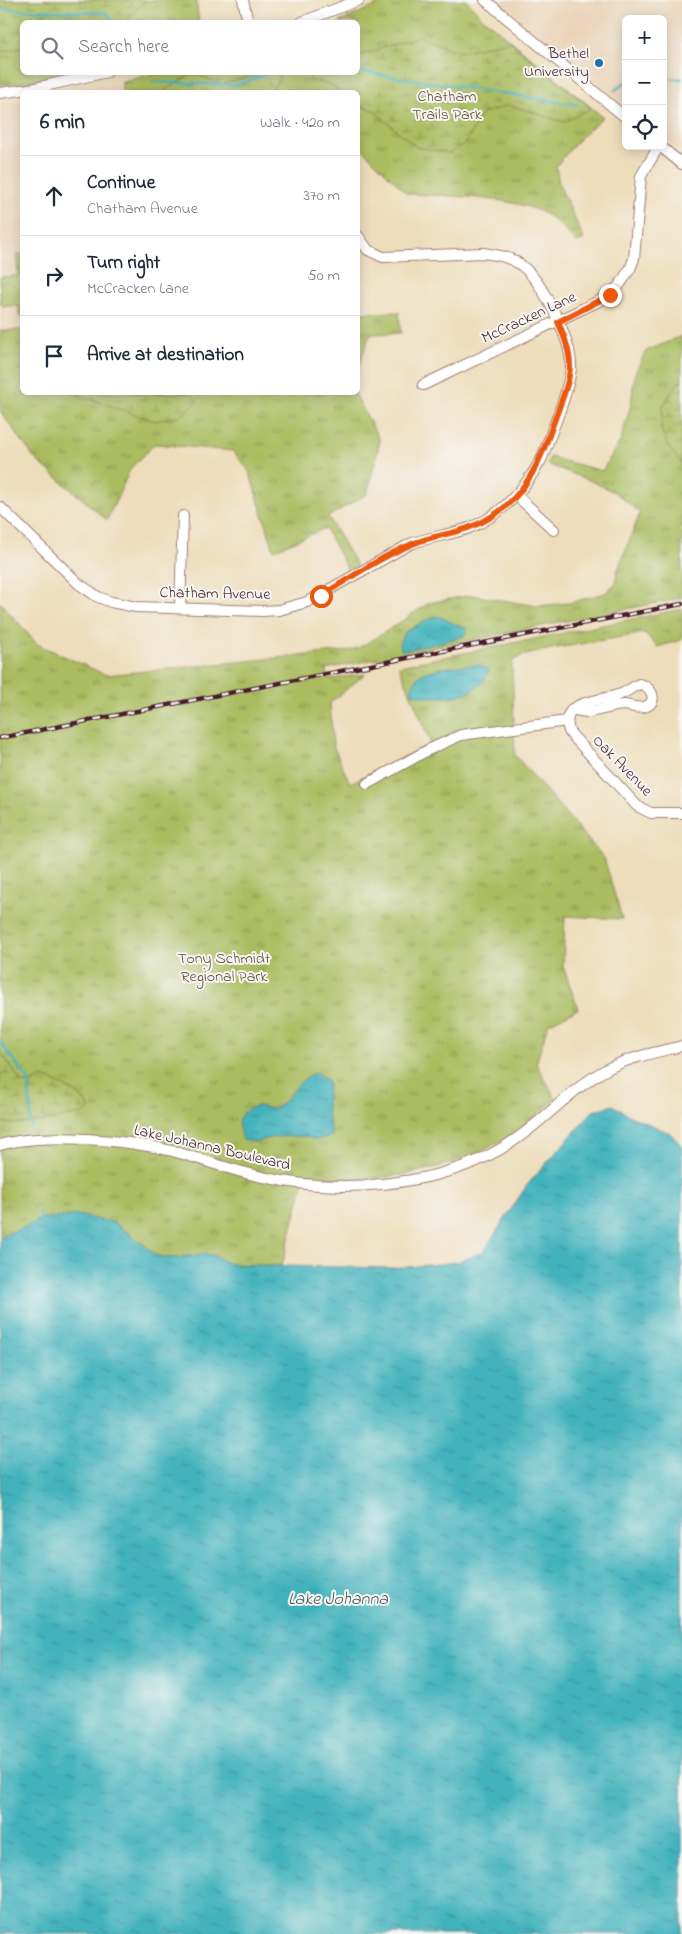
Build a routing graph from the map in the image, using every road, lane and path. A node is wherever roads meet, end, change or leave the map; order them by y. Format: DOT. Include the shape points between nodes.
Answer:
graph roads {
  1 [pos="243,0"];
  2 [pos="359,0"];
  3 [pos="485,0"];
  4 [pos="248,20"];
  5 [pos="307,20"];
  6 [pos="94,75"];
  7 [pos="20,90"];
  8 [pos="22,90"];
  9 [pos="0,93"];
  10 [pos="622,115"];
  11 [pos="657,150"];
  12 [pos="664,150"];
  13 [pos="682,164"];
  14 [pos="360,239"];
  15 [pos="558,322"];
  16 [pos="423,384"];
  17 [pos="517,496"];
  18 [pos="0,507"];
  19 [pos="184,516"];
  20 [pos="554,530"];
  21 [pos="180,608"];
  22 [pos="572,709"];
  23 [pos="567,721"];
  24 [pos="367,784"];
  25 [pos="682,813"];
  26 [pos="682,1046"];
  27 [pos="0,1145"];
  1 -- 4 [label="street"];
  2 -- 5 [label="street"];
  3 -- 10 [label="street"];
  6 -- 8 [label="street"];
  7 -- 9 [label="street"];
  11 -- 15 [label="street, McCracken Lane" via="642,176 635,253 625,279 610,295"];
  12 -- 13 [label="street"];
  14 -- 15 [label="street, Chatham Avenue" via="368,250 383,257 483,253 510,259 536,280"];
  15 -- 16 [label="street, McCracken Lane"];
  15 -- 17 [label="street, Chatham Avenue" via="571,358 569,381 542,458"];
  17 -- 20 [label="street"];
  17 -- 21 [label="street, Chatham Avenue" via="484,521 410,544 321,596 301,604 263,611"];
  18 -- 21 [label="street, Chatham Avenue" via="79,584 98,597 136,607"];
  19 -- 21 [label="street"];
  22 -- 22 [label="street, Oak Avenue" via="587,712 622,705 645,707 651,702 652,694 648,687 639,684 618,695"];
  22 -- 23 [label="street"];
  23 -- 24 [label="street" via="461,735"];
  23 -- 25 [label="street, Oak Avenue" via="570,733 637,806 651,813"];
  26 -- 27 [label="street, Lake Johanna Boulevard" via="606,1070 522,1136 485,1158 447,1172 398,1182 338,1186 289,1182 260,1177 170,1150 108,1141 37,1139"];
}
